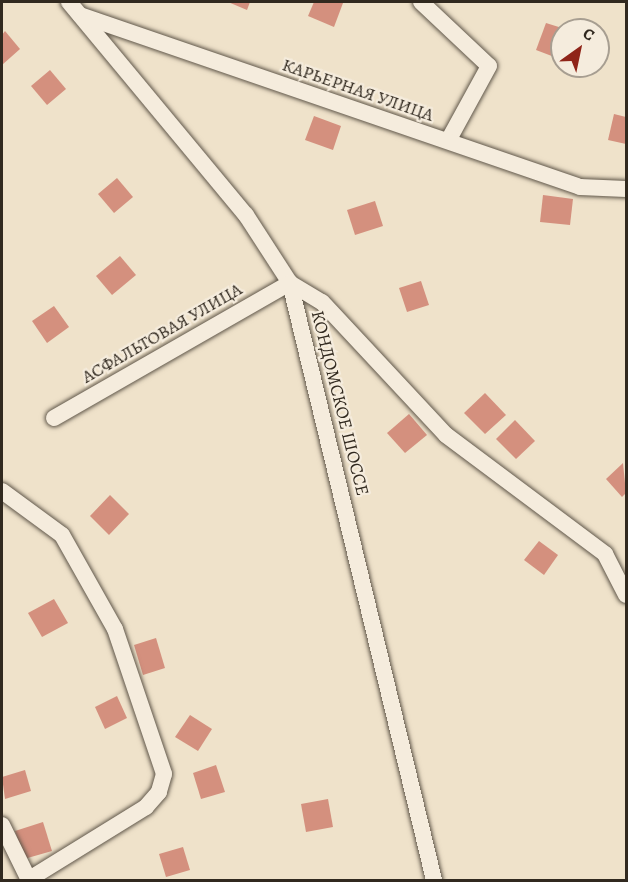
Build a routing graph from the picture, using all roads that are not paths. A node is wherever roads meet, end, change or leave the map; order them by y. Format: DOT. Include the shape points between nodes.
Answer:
graph roads {
  1 [pos="69,2"];
  2 [pos="421,2"];
  3 [pos="80,15"];
  4 [pos="448,141"];
  5 [pos="627,189"];
  6 [pos="290,283"];
  7 [pos="54,418"];
  8 [pos="2,491"];
  9 [pos="627,595"];
  10 [pos="2,825"];
  11 [pos="28,880"];
  12 [pos="434,880"];
  1 -- 3 [label="street, КОНДОМСКОЕ ШОССЕ"];
  2 -- 4 [label="street" via="489,66"];
  3 -- 4 [label="street, КАРЬЕРНАЯ УЛИЦА"];
  3 -- 6 [label="street, КОНДОМСКОЕ ШОССЕ" via="246,215"];
  4 -- 5 [label="street, КАРЬЕРНАЯ УЛИЦА" via="580,187"];
  6 -- 7 [label="street, АСФАЛЬТОВАЯ УЛИЦА"];
  6 -- 9 [label="street" via="322,302 447,435 605,554"];
  6 -- 12 [label="street, КОНДОМСКОЕ ШОССЕ"];
  8 -- 11 [label="street" via="62,535 115,629 151,726 164,774 159,792 146,807"];
  10 -- 11 [label="street"];
}
